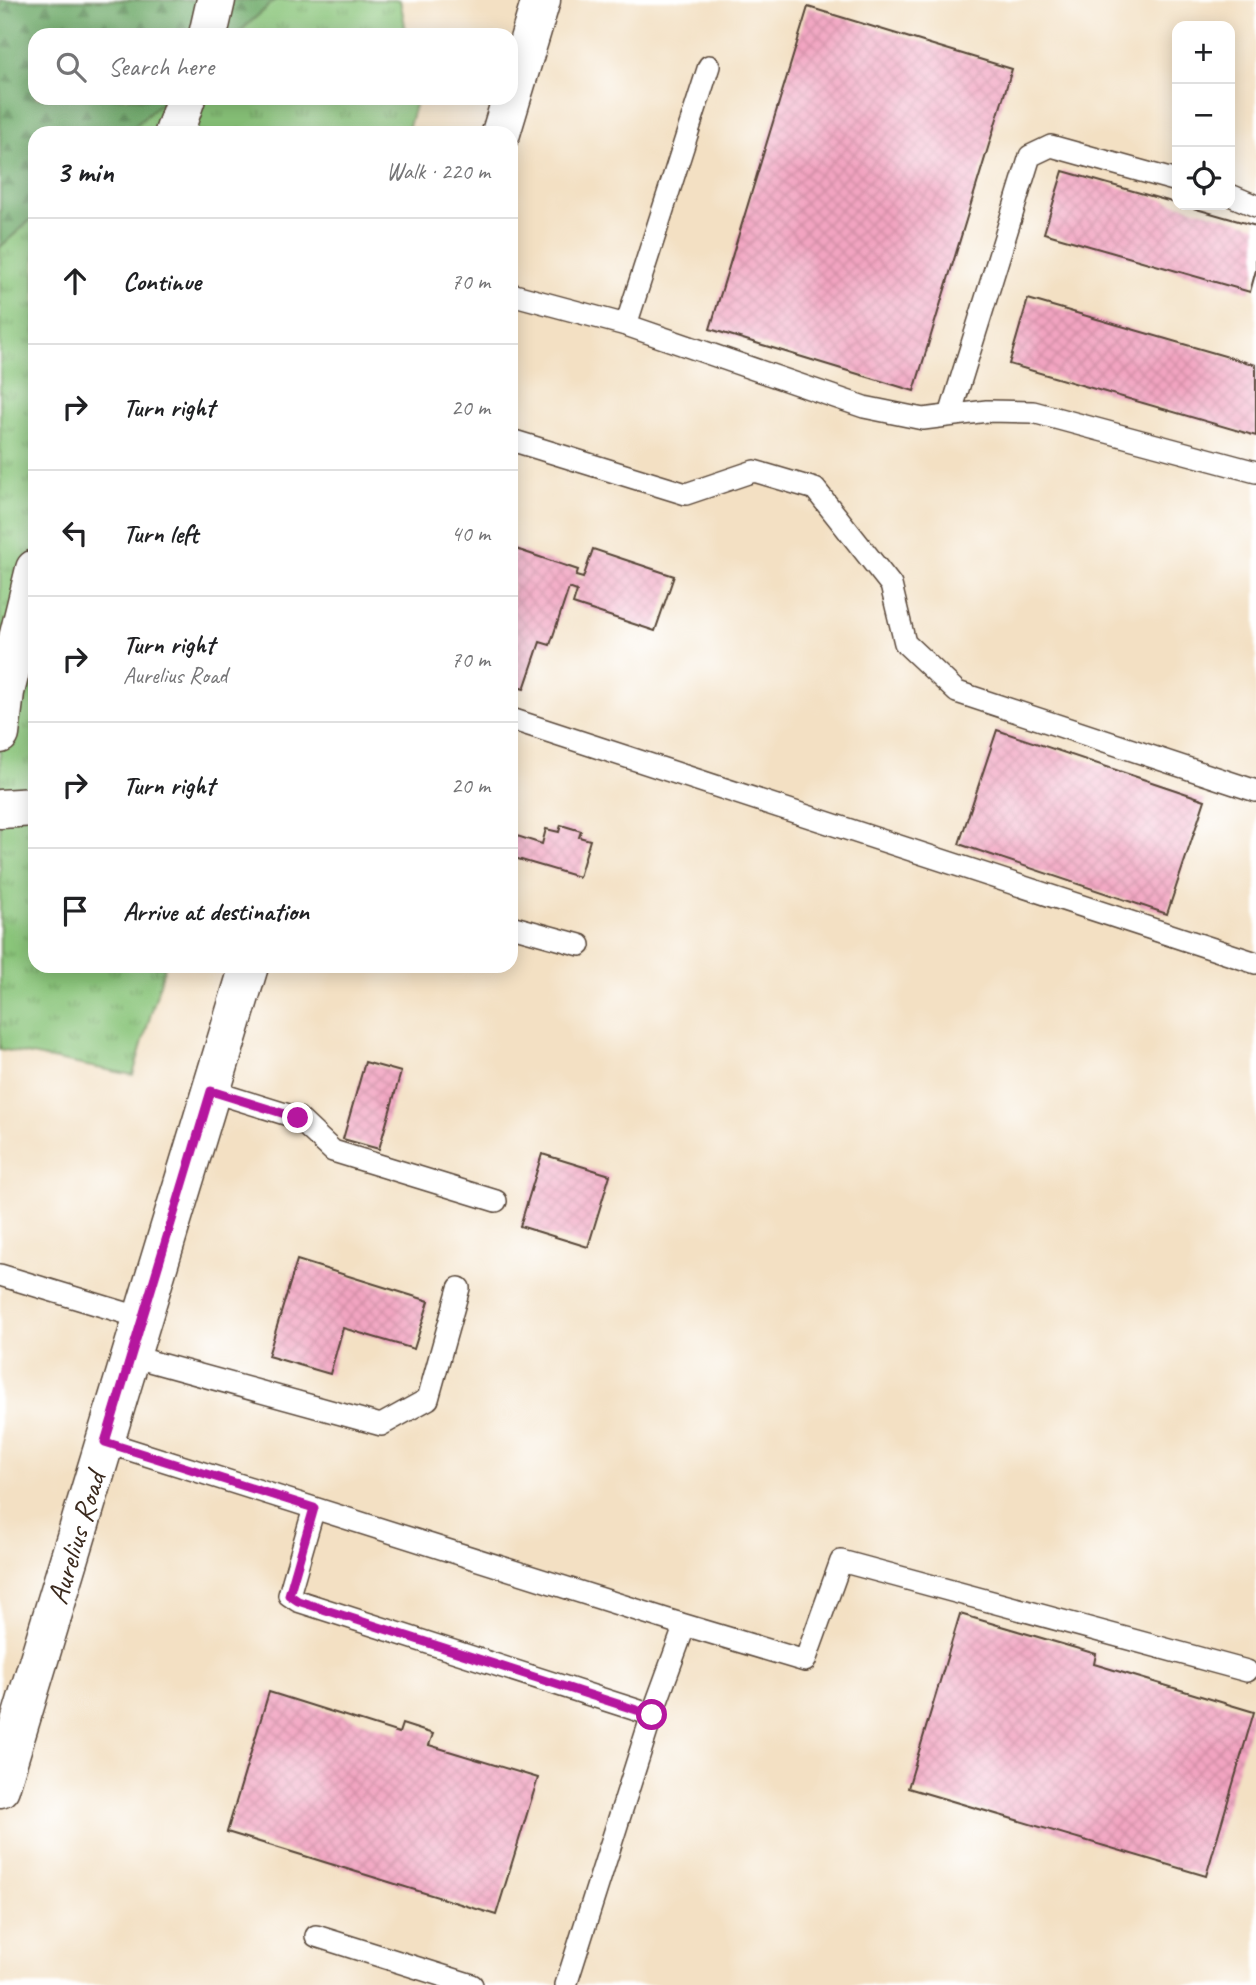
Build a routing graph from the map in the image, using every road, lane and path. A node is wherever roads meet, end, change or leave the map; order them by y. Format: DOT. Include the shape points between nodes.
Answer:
graph roads {
  1 [pos="216,0"];
  2 [pos="541,0"];
  3 [pos="210,28"];
  4 [pos="709,66"];
  5 [pos="518,76"];
  6 [pos="184,105"];
  7 [pos="509,105"];
  8 [pos="176,126"];
  9 [pos="503,126"];
  10 [pos="1172,180"];
  11 [pos="1235,197"];
  12 [pos="1256,206"];
  13 [pos="518,296"];
  14 [pos="626,325"];
  15 [pos="950,415"];
  16 [pos="518,442"];
  17 [pos="1256,472"];
  18 [pos="28,598"];
  19 [pos="518,721"];
  20 [pos="0,734"];
  21 [pos="1256,790"];
  22 [pos="28,807"];
  23 [pos="0,809"];
  24 [pos="518,928"];
  25 [pos="580,945"];
  26 [pos="1256,963"];
  27 [pos="247,973"];
  28 [pos="211,1091"];
  29 [pos="496,1201"];
  30 [pos="0,1275"];
  31 [pos="459,1288"];
  32 [pos="142,1318"];
  33 [pos="131,1356"];
  34 [pos="105,1442"];
  35 [pos="314,1508"];
  36 [pos="678,1623"];
  37 [pos="1247,1671"];
  38 [pos="652,1715"];
  39 [pos="0,1788"];
  40 [pos="316,1936"];
  41 [pos="472,1985"];
  42 [pos="566,1985"];
  1 -- 3 [label="street"];
  2 -- 5 [label="street"];
  4 -- 14 [label="lane"];
  6 -- 8 [label="street"];
  7 -- 9 [label="street"];
  10 -- 15 [label="lane" via="1051,146 1030,156"];
  11 -- 12 [label="lane"];
  13 -- 14 [label="lane"];
  14 -- 15 [label="lane" via="863,408 923,419"];
  15 -- 17 [label="lane" via="1033,412"];
  16 -- 21 [label="lane" via="687,494 754,471 815,489 891,585 905,643 957,692"];
  18 -- 20 [label="street" via="5,692"];
  19 -- 26 [label="lane"];
  22 -- 23 [label="street"];
  24 -- 25 [label="lane"];
  27 -- 28 [label="street, Aurelius Road"];
  28 -- 29 [label="lane" via="298,1118 333,1151"];
  28 -- 32 [label="street, Aurelius Road"];
  30 -- 32 [label="lane"];
  31 -- 33 [label="lane" via="428,1399 381,1425"];
  32 -- 33 [label="street, Aurelius Road"];
  33 -- 34 [label="street, Aurelius Road"];
  34 -- 35 [label="lane"];
  34 -- 39 [label="street, Aurelius Road"];
  35 -- 36 [label="lane"];
  35 -- 38 [label="lane" via="289,1595 298,1601"];
  36 -- 37 [label="lane" via="806,1661 841,1561"];
  36 -- 38 [label="lane" via="682,1633"];
  38 -- 42 [label="lane"];
  40 -- 41 [label="lane"];
}
